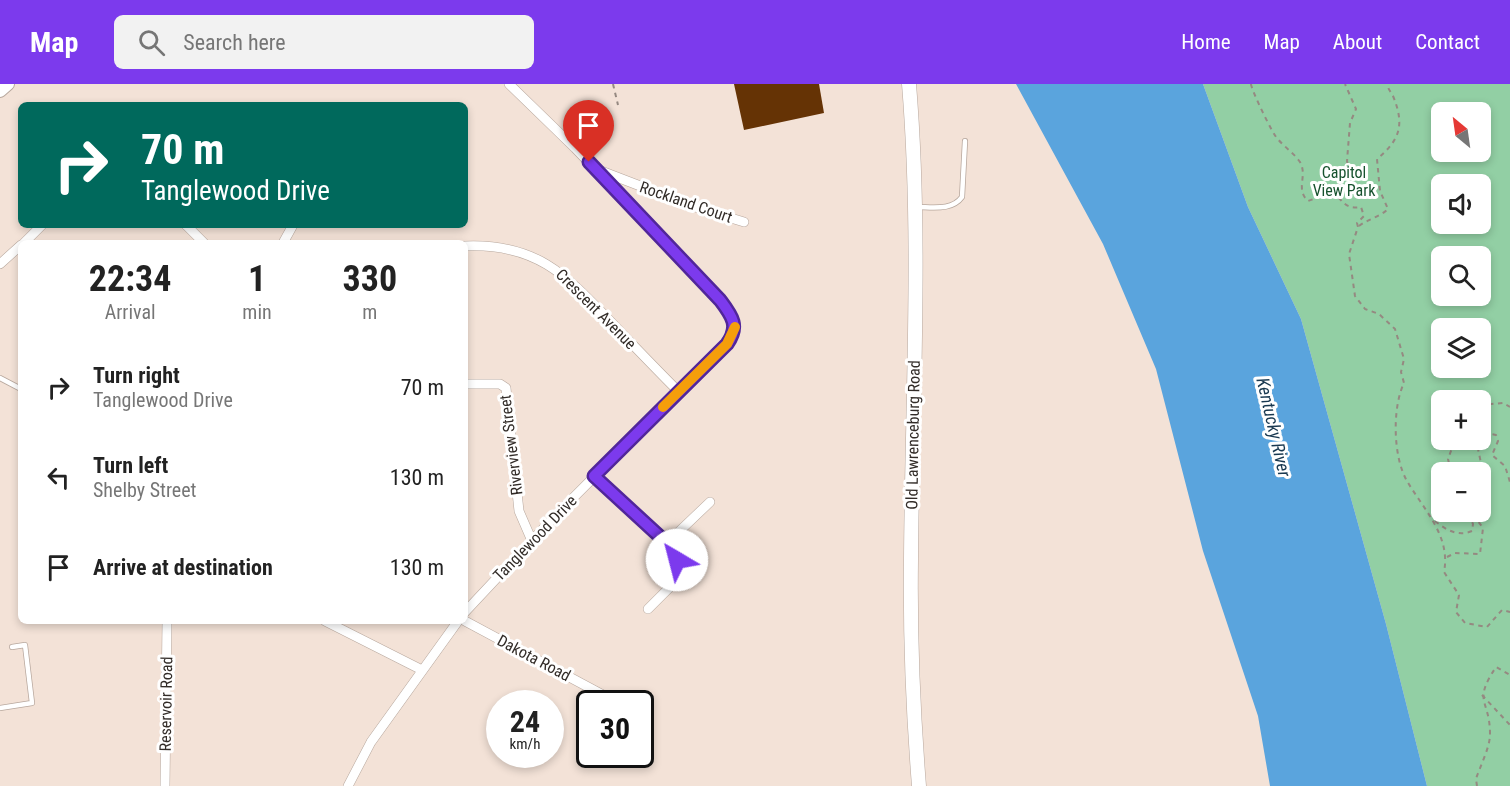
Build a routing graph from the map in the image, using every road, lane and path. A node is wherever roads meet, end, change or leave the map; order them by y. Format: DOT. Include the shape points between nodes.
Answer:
graph roads {
  1 [pos="8,84"];
  2 [pos="509,84"];
  3 [pos="613,84"];
  4 [pos="909,84"];
  5 [pos="1251,84"];
  6 [pos="1345,84"];
  7 [pos="1387,84"];
  8 [pos="0,92"];
  9 [pos="618,105"];
  10 [pos="965,141"];
  11 [pos="594,168"];
  12 [pos="1331,190"];
  13 [pos="914,207"];
  14 [pos="744,222"];
  15 [pos="1358,227"];
  16 [pos="39,228"];
  17 [pos="189,228"];
  18 [pos="26,240"];
  19 [pos="201,240"];
  20 [pos="468,246"];
  21 [pos="18,248"];
  22 [pos="0,264"];
  23 [pos="0,378"];
  24 [pos="468,384"];
  25 [pos="18,387"];
  26 [pos="679,392"];
  27 [pos="1491,404"];
  28 [pos="1510,408"];
  29 [pos="1481,462"];
  30 [pos="594,476"];
  31 [pos="1510,482"];
  32 [pos="710,502"];
  33 [pos="1431,515"];
  34 [pos="1435,522"];
  35 [pos="1436,522"];
  36 [pos="1472,522"];
  37 [pos="1479,522"];
  38 [pos="532,541"];
  39 [pos="667,543"];
  40 [pos="1447,557"];
  41 [pos="468,609"];
  42 [pos="648,609"];
  43 [pos="1510,612"];
  44 [pos="468,623"];
  45 [pos="168,624"];
  46 [pos="331,624"];
  47 [pos="456,624"];
  48 [pos="12,647"];
  49 [pos="422,670"];
  50 [pos="1510,675"];
  51 [pos="594,690"];
  52 [pos="1482,695"];
  53 [pos="0,708"];
  54 [pos="1510,725"];
  55 [pos="165,786"];
  56 [pos="348,786"];
  57 [pos="919,786"];
  58 [pos="1477,786"];
  1 -- 8 [label="street"];
  2 -- 11 [label="street"];
  3 -- 9 [label="path"];
  4 -- 13 [label="main road, Old Lawrenceburg Road"];
  5 -- 12 [label="path" via="1277,138 1300,162 1300,190 1304,197 1308,201"];
  6 -- 12 [label="path" via="1356,109 1350,123 1350,175"];
  7 -- 15 [label="path" via="1398,110 1399,125 1396,142 1377,159 1380,191 1388,209"];
  10 -- 13 [label="lane" via="962,197 958,203 948,207"];
  11 -- 14 [label="street, Rockland Court"];
  11 -- 26 [label="street, Tanglewood Drive" via="733,317 733,336"];
  12 -- 15 [label="path" via="1344,206 1361,207 1364,216"];
  13 -- 57 [label="main road, Old Lawrenceburg Road" via="910,621"];
  15 -- 33 [label="path" via="1349,254 1355,296 1365,309 1380,314 1395,329 1404,359 1396,443 1408,483"];
  16 -- 18 [label="street"];
  17 -- 19 [label="street"];
  20 -- 26 [label="street, Crescent Avenue" via="509,248 552,266 574,283"];
  21 -- 22 [label="street"];
  23 -- 25 [label="lane"];
  24 -- 38 [label="street, Riverview Street" via="500,384 506,388 519,511"];
  26 -- 30 [label="street, Tanglewood Drive"];
  27 -- 28 [label="path" via="1503,403"];
  29 -- 31 [label="path" via="1478,448 1486,433 1496,435 1498,441 1492,455 1505,466"];
  30 -- 38 [label="street, Tanglewood Drive"];
  30 -- 39 [label="street"];
  32 -- 39 [label="street"];
  34 -- 40 [label="path"];
  35 -- 36 [label="path" via="1464,535 1472,531"];
  37 -- 40 [label="path" via="1483,528 1480,554 1455,553"];
  38 -- 41 [label="street, Tanglewood Drive"];
  39 -- 42 [label="street" via="677,560 677,576"];
  40 -- 43 [label="path" via="1444,572 1460,595 1456,612 1465,622 1487,627 1502,610"];
  44 -- 51 [label="street, Dakota Road"];
  45 -- 55 [label="street, Reservoir Road"];
  46 -- 49 [label="street"];
  47 -- 49 [label="street"];
  48 -- 53 [label="lane" via="26,645 32,703"];
  49 -- 56 [label="street" via="362,757"];
  50 -- 52 [label="path" via="1496,667"];
  52 -- 54 [label="path"];
  52 -- 58 [label="path" via="1490,735"];
}
